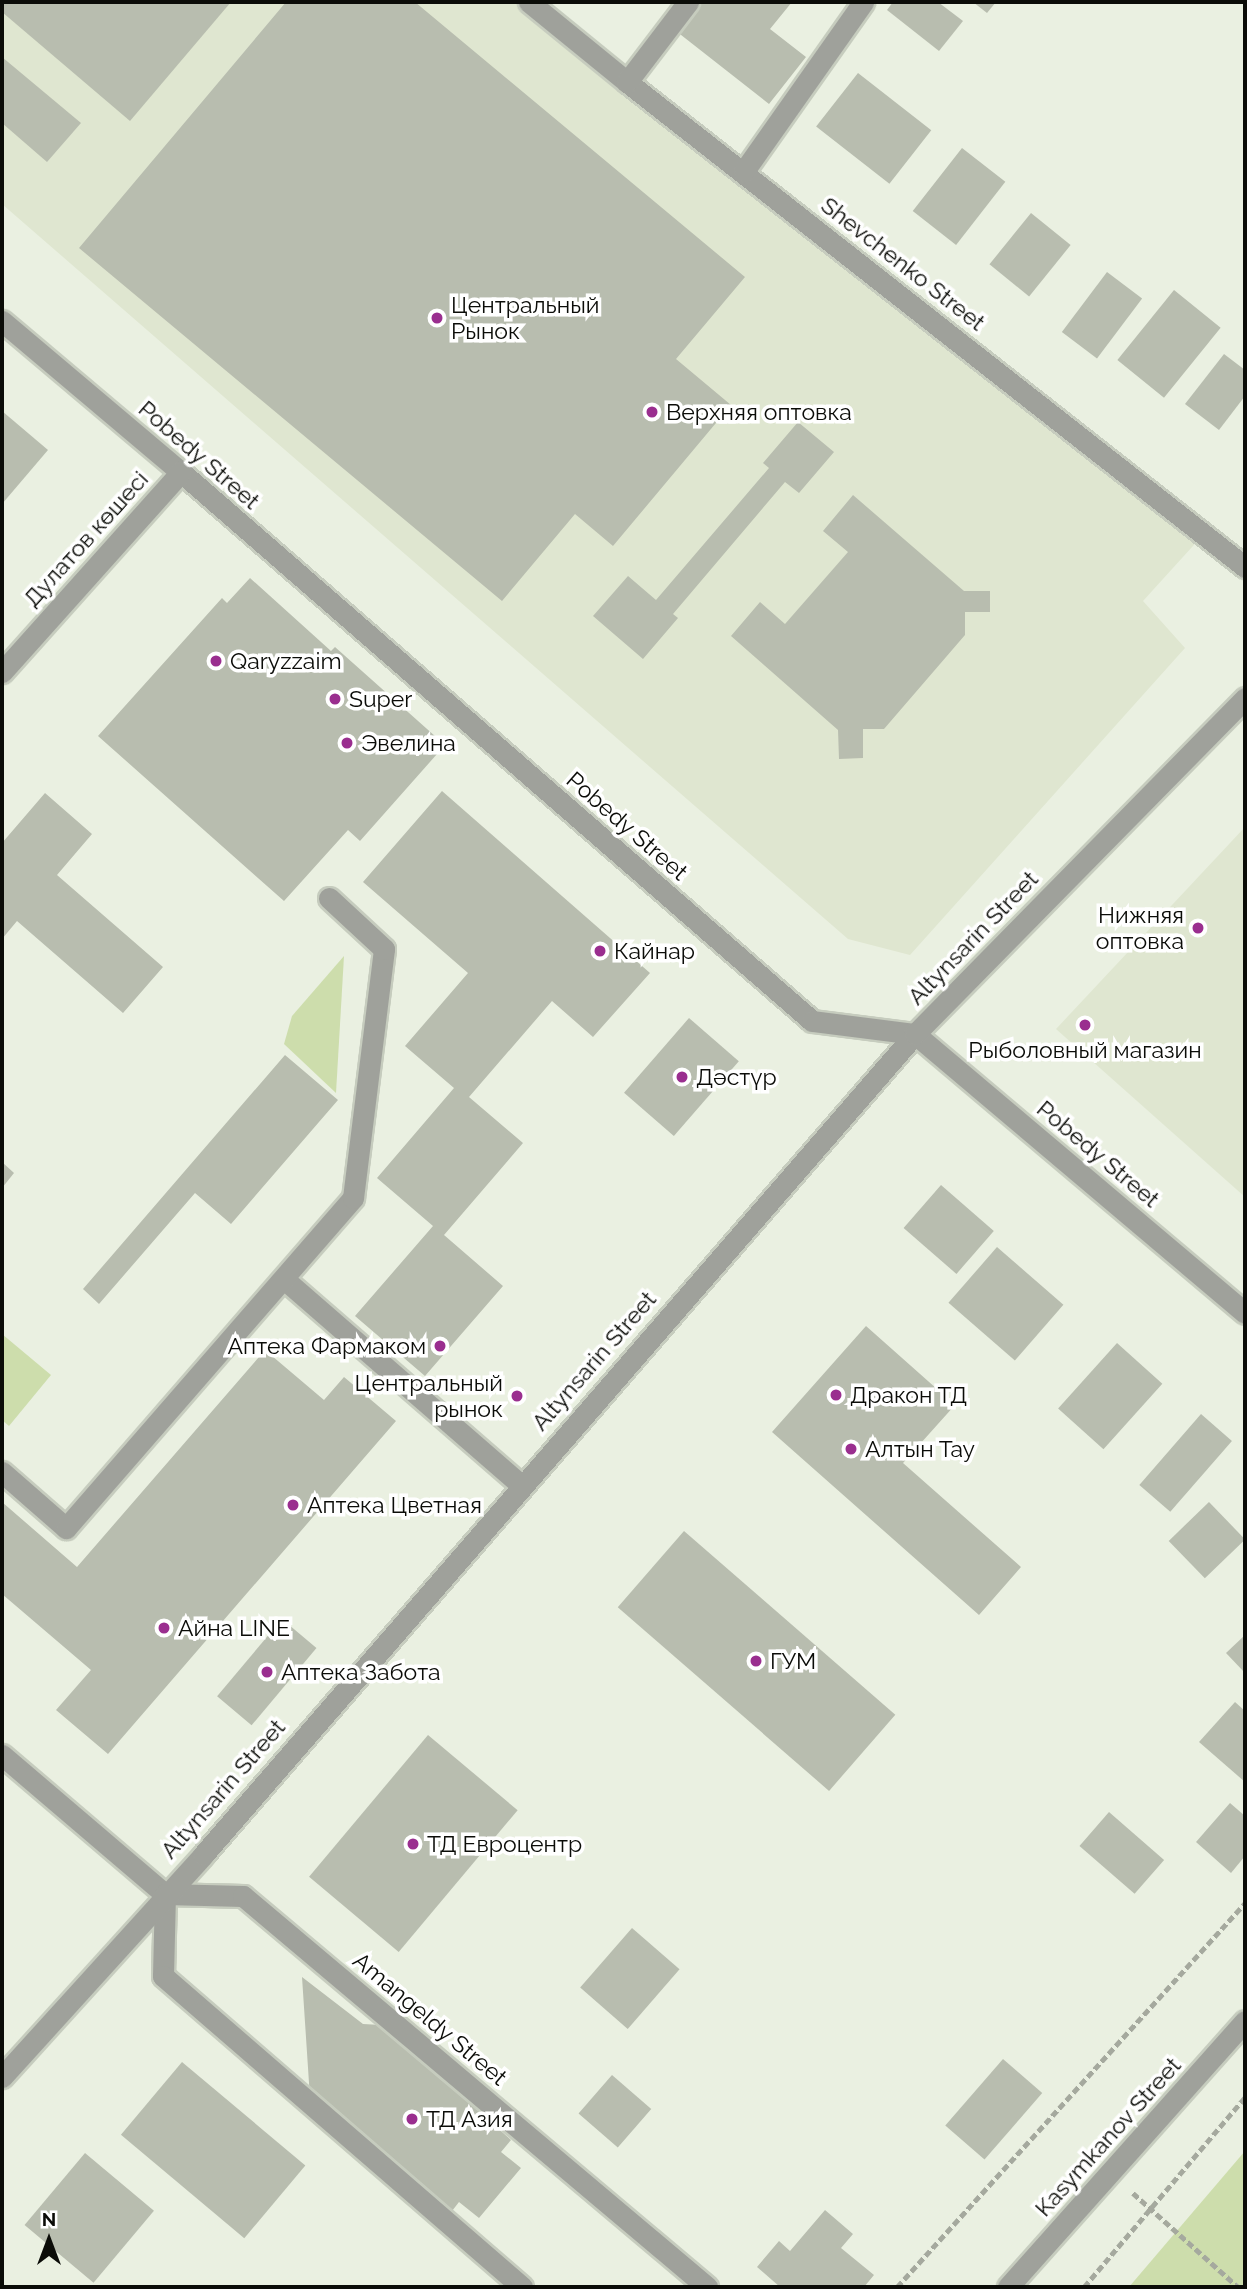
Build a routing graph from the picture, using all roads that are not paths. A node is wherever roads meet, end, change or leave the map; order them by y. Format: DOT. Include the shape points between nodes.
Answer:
graph roads {
  1 [pos="529,2"];
  2 [pos="688,2"];
  3 [pos="863,2"];
  4 [pos="626,82"];
  5 [pos="744,171"];
  6 [pos="2,321"];
  7 [pos="181,472"];
  8 [pos="1245,567"];
  9 [pos="2,672"];
  10 [pos="1245,698"];
  11 [pos="329,898"];
  12 [pos="915,1034"];
  13 [pos="284,1279"];
  14 [pos="1245,1313"];
  15 [pos="2,1472"];
  16 [pos="521,1485"];
  17 [pos="2,1755"];
  18 [pos="164,1894"];
  19 [pos="1245,2021"];
  20 [pos="2,2077"];
  21 [pos="510,2284"];
  22 [pos="707,2287"];
  23 [pos="1009,2287"];
  1 -- 4 [label="street, Shevchenko Street"];
  2 -- 4 [label="street"];
  3 -- 5 [label="street"];
  4 -- 5 [label="street, Shevchenko Street"];
  5 -- 8 [label="street, Shevchenko Street"];
  6 -- 7 [label="street, Pobedy Street"];
  7 -- 9 [label="street, Дулатов көшесі"];
  7 -- 12 [label="street, Pobedy Street" via="812,1021"];
  10 -- 12 [label="street, Altynsarin Street"];
  11 -- 13 [label="street" via="384,949 353,1198"];
  12 -- 14 [label="street, Pobedy Street"];
  12 -- 16 [label="street, Altynsarin Street"];
  13 -- 15 [label="street" via="66,1528"];
  13 -- 16 [label="street"];
  16 -- 18 [label="street, Altynsarin Street"];
  17 -- 18 [label="street"];
  18 -- 20 [label="street, Altynsarin Street"];
  18 -- 21 [label="street" via="163,1976"];
  18 -- 22 [label="street, Amangeldy Street" via="243,1896"];
  19 -- 23 [label="street, Kasymkanov Street"];
}
